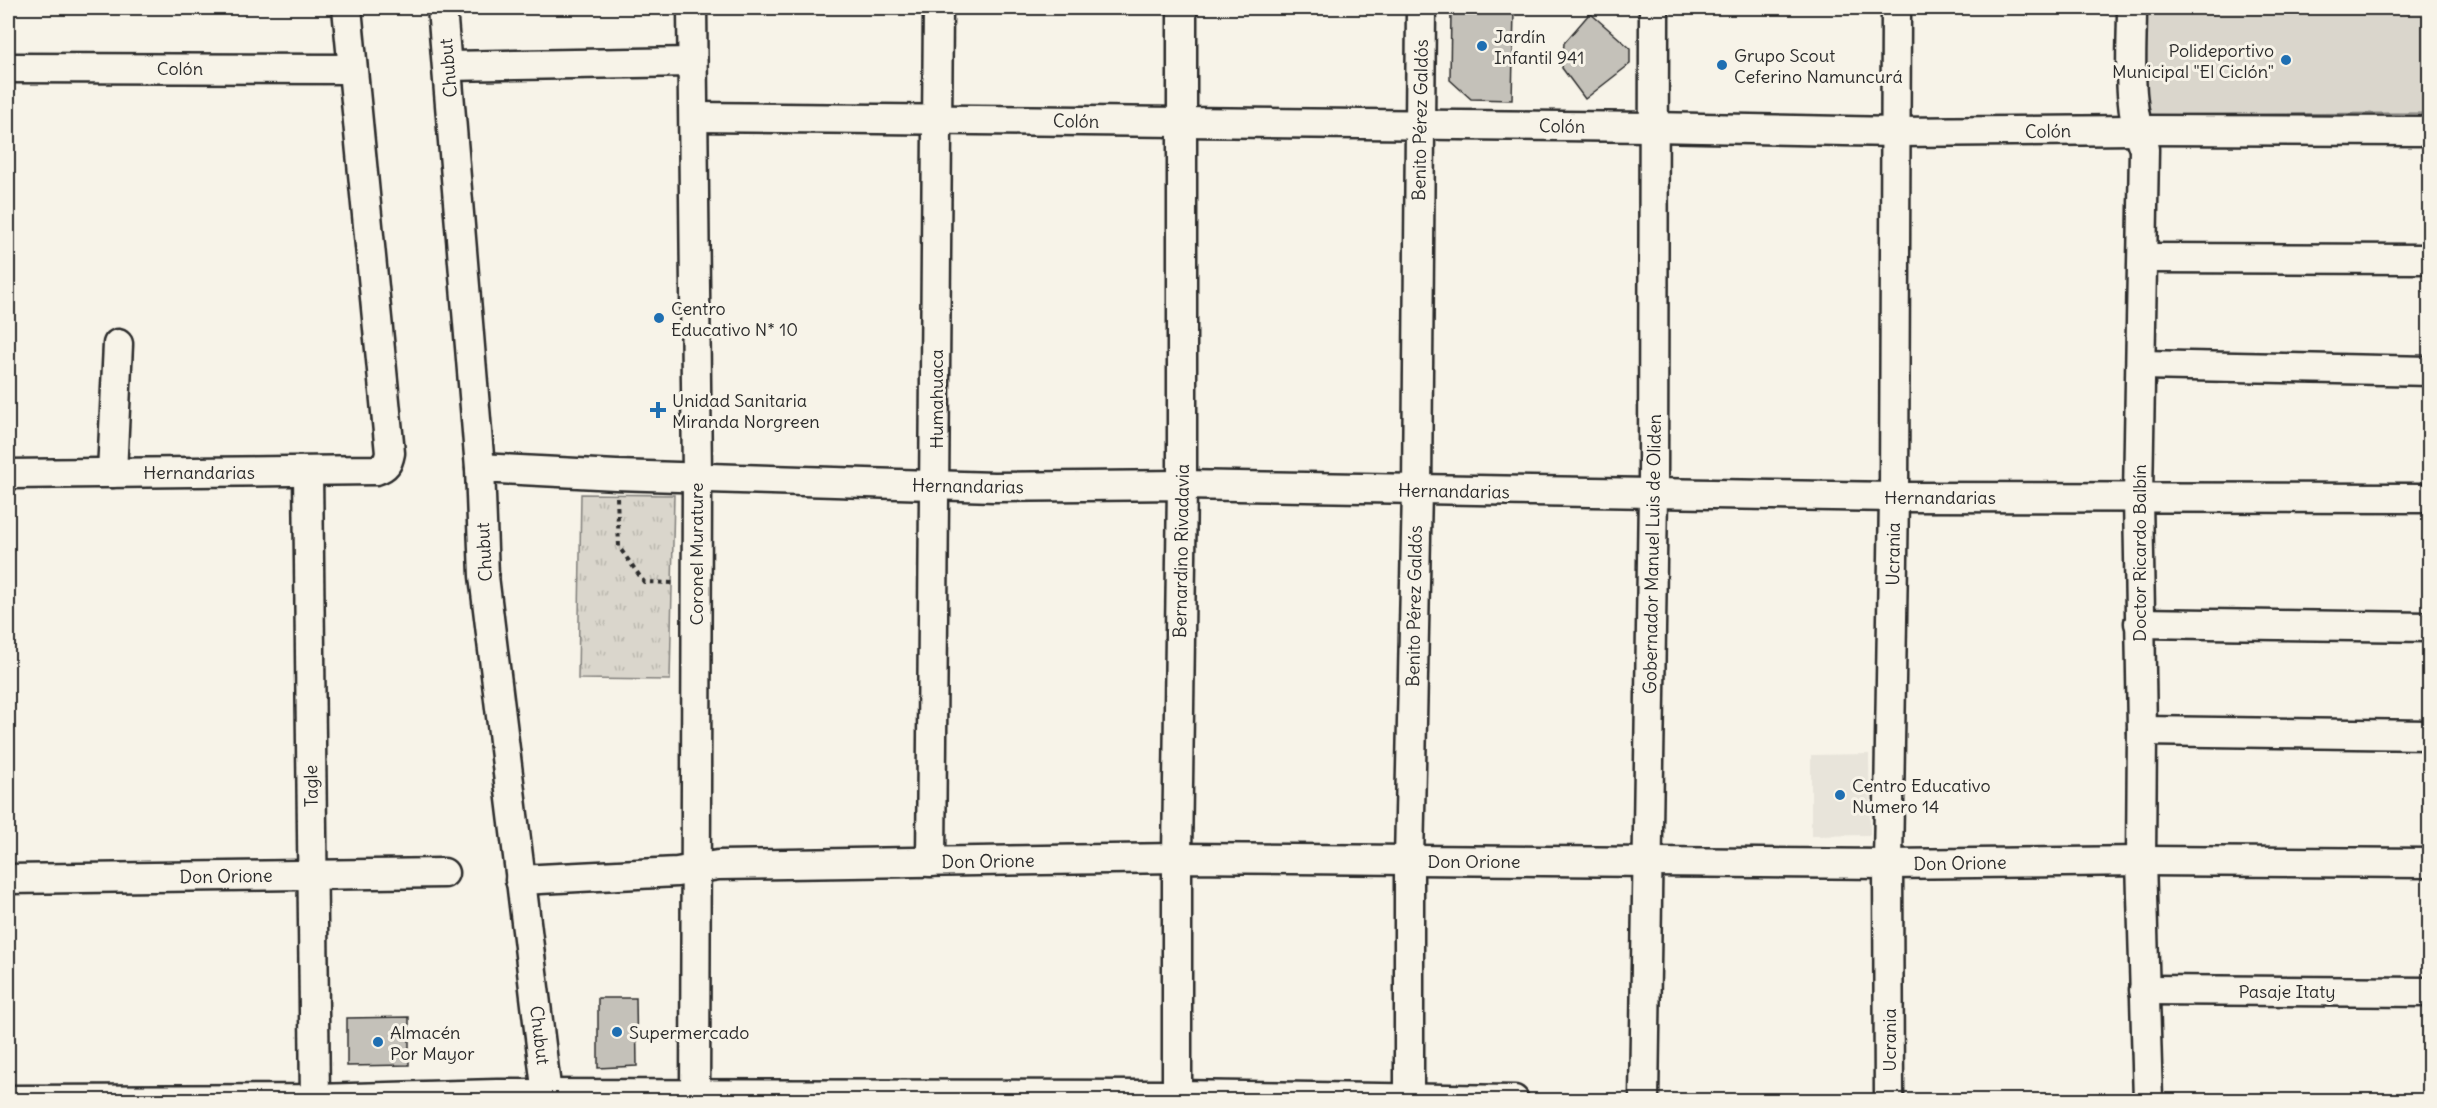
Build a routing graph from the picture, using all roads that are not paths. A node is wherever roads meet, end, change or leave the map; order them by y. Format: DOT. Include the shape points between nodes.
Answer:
graph roads {
  1 [pos="347,8"];
  2 [pos="442,8"];
  3 [pos="692,8"];
  4 [pos="938,8"];
  5 [pos="1182,8"];
  6 [pos="1421,8"];
  7 [pos="1654,8"];
  8 [pos="1896,8"];
  9 [pos="2133,8"];
  10 [pos="692,62"];
  11 [pos="448,66"];
  12 [pos="8,68"];
  13 [pos="352,69"];
  14 [pos="695,117"];
  15 [pos="938,120"];
  16 [pos="1183,123"];
  17 [pos="1419,125"];
  18 [pos="1653,127"];
  19 [pos="2137,130"];
  20 [pos="2430,131"];
  21 [pos="1894,132"];
  22 [pos="2143,258"];
  23 [pos="2430,259"];
  24 [pos="118,344"];
  25 [pos="2141,365"];
  26 [pos="2430,371"];
  27 [pos="480,468"];
  28 [pos="308,472"];
  29 [pos="112,473"];
  30 [pos="8,474"];
  31 [pos="697,477"];
  32 [pos="1182,485"];
  33 [pos="935,486"];
  34 [pos="1416,490"];
  35 [pos="1653,492"];
  36 [pos="1894,496"];
  37 [pos="2138,497"];
  38 [pos="2430,498"];
  39 [pos="2139,623"];
  40 [pos="2430,627"];
  41 [pos="2142,731"];
  42 [pos="2430,735"];
  43 [pos="1177,858"];
  44 [pos="1409,860"];
  45 [pos="2141,861"];
  46 [pos="932,862"];
  47 [pos="1647,862"];
  48 [pos="2430,863"];
  49 [pos="1888,864"];
  50 [pos="695,869"];
  51 [pos="444,873"];
  52 [pos="312,875"];
  53 [pos="8,879"];
  54 [pos="520,880"];
  55 [pos="2144,990"];
  56 [pos="2430,992"];
  57 [pos="548,1095"];
  58 [pos="1408,1097"];
  59 [pos="695,1098"];
  60 [pos="1102,1098"];
  61 [pos="1177,1098"];
  62 [pos="8,1100"];
  63 [pos="315,1100"];
  64 [pos="1513,1100"];
  65 [pos="1644,1101"];
  66 [pos="1889,1101"];
  67 [pos="2148,1101"];
  1 -- 13 [label="street"];
  2 -- 11 [label="street, Chubut"];
  3 -- 10 [label="street, Coronel Murature"];
  4 -- 15 [label="street, Humahuaca"];
  5 -- 16 [label="street, Bernardino Rivadavia"];
  6 -- 17 [label="street, Benito Pérez Galdós"];
  7 -- 18 [label="street, Gobernador Manuel Luis de Oliden"];
  8 -- 21 [label="street, Ucrania"];
  9 -- 19 [label="street, Doctor Ricardo Balbín" via="2132,106"];
  10 -- 11 [label="street"];
  10 -- 14 [label="street, Coronel Murature"];
  11 -- 27 [label="street, Chubut"];
  12 -- 13 [label="street, Colón"];
  13 -- 28 [label="street, Hernandarias" via="390,453 384,468 376,470"];
  14 -- 15 [label="street, Colón"];
  14 -- 31 [label="street, Coronel Murature"];
  15 -- 16 [label="street, Colón"];
  15 -- 33 [label="street, Humahuaca"];
  16 -- 17 [label="street, Colón"];
  16 -- 32 [label="street, Bernardino Rivadavia"];
  17 -- 18 [label="street, Colón"];
  17 -- 34 [label="street, Benito Pérez Galdós"];
  18 -- 21 [label="street, Colón"];
  18 -- 35 [label="street, Gobernador Manuel Luis de Oliden"];
  19 -- 20 [label="street, Colón"];
  19 -- 21 [label="street, Colón"];
  19 -- 22 [label="street, Doctor Ricardo Balbín" via="2144,149"];
  21 -- 36 [label="street, Ucrania"];
  22 -- 23 [label="street"];
  22 -- 25 [label="street, Doctor Ricardo Balbín"];
  24 -- 29 [label="street"];
  25 -- 26 [label="street"];
  25 -- 37 [label="street, Doctor Ricardo Balbín"];
  27 -- 31 [label="street, Hernandarias"];
  27 -- 54 [label="street, Chubut" via="484,576"];
  28 -- 29 [label="street, Hernandarias"];
  28 -- 52 [label="street, Tagle"];
  29 -- 30 [label="street, Hernandarias"];
  31 -- 33 [label="street, Hernandarias"];
  31 -- 50 [label="street, Coronel Murature"];
  32 -- 33 [label="street, Hernandarias"];
  32 -- 34 [label="street, Hernandarias"];
  32 -- 43 [label="street, Bernardino Rivadavia"];
  33 -- 46 [label="street, Humahuaca"];
  34 -- 35 [label="street, Hernandarias"];
  34 -- 44 [label="street, Benito Pérez Galdós"];
  35 -- 36 [label="street, Hernandarias"];
  35 -- 47 [label="street, Gobernador Manuel Luis de Oliden"];
  36 -- 37 [label="street, Hernandarias"];
  36 -- 49 [label="street, Ucrania"];
  37 -- 38 [label="street, Hernandarias"];
  37 -- 39 [label="street, Doctor Ricardo Balbín"];
  39 -- 40 [label="street"];
  39 -- 41 [label="street, Doctor Ricardo Balbín"];
  41 -- 42 [label="street"];
  41 -- 45 [label="street, Doctor Ricardo Balbín"];
  43 -- 44 [label="street, Don Orione"];
  43 -- 46 [label="street, Don Orione"];
  43 -- 61 [label="street, Bernardino Rivadavia"];
  44 -- 47 [label="street, Don Orione"];
  44 -- 58 [label="street, Benito Pérez Galdós"];
  45 -- 48 [label="street, Don Orione"];
  45 -- 49 [label="street, Don Orione"];
  45 -- 55 [label="street, Doctor Ricardo Balbín"];
  46 -- 50 [label="street, Don Orione" via="718,865"];
  47 -- 49 [label="street, Don Orione"];
  47 -- 65 [label="street, Gobernador Manuel Luis de Oliden"];
  49 -- 66 [label="street, Ucrania"];
  50 -- 54 [label="street, Don Orione"];
  50 -- 59 [label="street, Coronel Murature"];
  51 -- 52 [label="street, Don Orione"];
  52 -- 53 [label="street, Don Orione"];
  52 -- 63 [label="street, Tagle"];
  54 -- 57 [label="street, Chubut"];
  55 -- 56 [label="street, Pasaje Itaty"];
  55 -- 67 [label="street, Doctor Ricardo Balbín"];
  57 -- 59 [label="street"];
  57 -- 63 [label="street"];
  58 -- 61 [label="street"];
  58 -- 64 [label="street"];
  59 -- 60 [label="street"];
  60 -- 61 [label="street"];
  62 -- 63 [label="street"];
}
